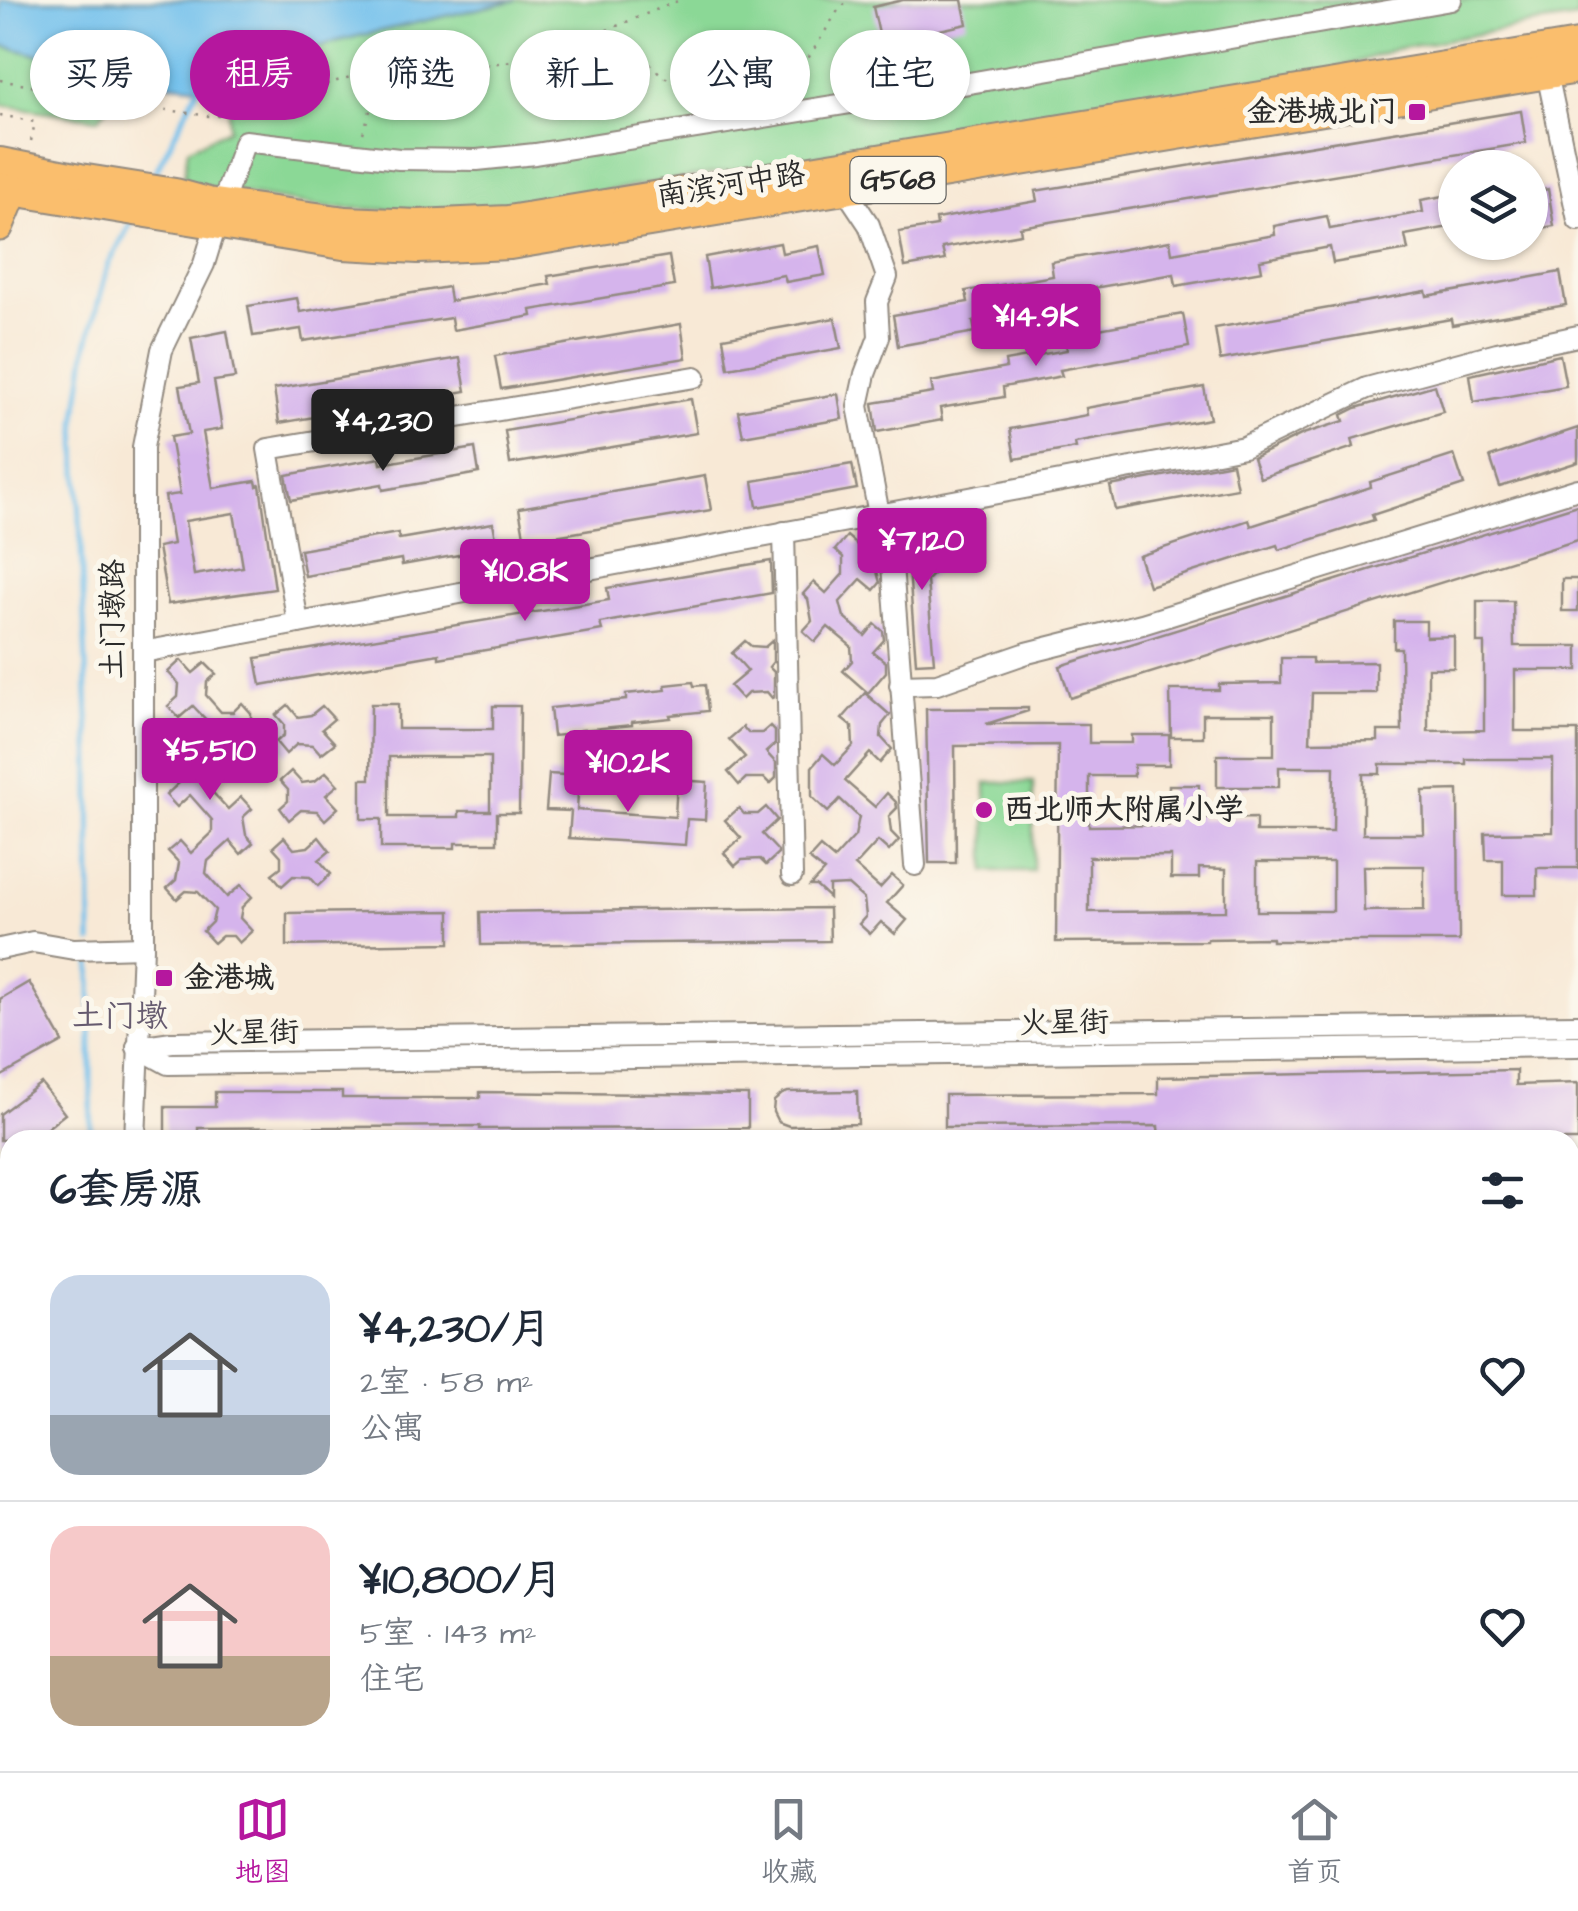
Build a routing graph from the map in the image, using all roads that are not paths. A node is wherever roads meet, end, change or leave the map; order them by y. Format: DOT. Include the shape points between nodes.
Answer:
graph roads {
  1 [pos="1451,0"];
  2 [pos="1578,45"];
  3 [pos="1578,68"];
  4 [pos="1547,73"];
  5 [pos="10,177"];
  6 [pos="844,189"];
  7 [pos="218,214"];
  8 [pos="1578,220"];
  9 [pos="0,228"];
  10 [pos="1578,336"];
  11 [pos="695,377"];
  12 [pos="1578,489"];
  13 [pos="883,514"];
  14 [pos="784,532"];
  15 [pos="298,623"];
  16 [pos="143,652"];
  17 [pos="900,685"];
  18 [pos="914,865"];
  19 [pos="792,876"];
  20 [pos="142,947"];
  21 [pos="0,948"];
  22 [pos="1578,1025"];
  23 [pos="1578,1046"];
  24 [pos="137,1047"];
  25 [pos="135,1130"];
  1 -- 7 [label="street, 土门墩路" via="535,154 398,159 245,141"];
  2 -- 7 [label="highway, 南滨河中路 / G568" via="508,221 418,225"];
  3 -- 4 [label="highway, 南滨河中路 / G568"];
  4 -- 6 [label="highway, 南滨河中路 / G568"];
  4 -- 8 [label="street"];
  5 -- 7 [label="highway, 南滨河中路 / G568"];
  5 -- 9 [label="main road"];
  6 -- 7 [label="highway, 南滨河中路 / G568" via="510,244 418,248 344,244"];
  6 -- 13 [label="street" via="870,225 886,277 877,302 879,338 858,406"];
  7 -- 16 [label="street, 土门墩路" via="204,264 162,350 143,446"];
  10 -- 13 [label="street" via="1366,388 1244,448"];
  11 -- 15 [label="street" via="268,450"];
  12 -- 17 [label="street" via="936,684"];
  13 -- 14 [label="street"];
  13 -- 17 [label="street"];
  14 -- 15 [label="street"];
  14 -- 19 [label="street"];
  15 -- 16 [label="street"];
  16 -- 20 [label="street, 土门墩路"];
  17 -- 18 [label="street"];
  20 -- 21 [label="street" via="74,949 33,942"];
  20 -- 24 [label="street, 土门墩路"];
  22 -- 24 [label="street, 火星街"];
  23 -- 24 [label="street, 火星街" via="168,1064"];
  24 -- 25 [label="street, 土门墩路"];
}
